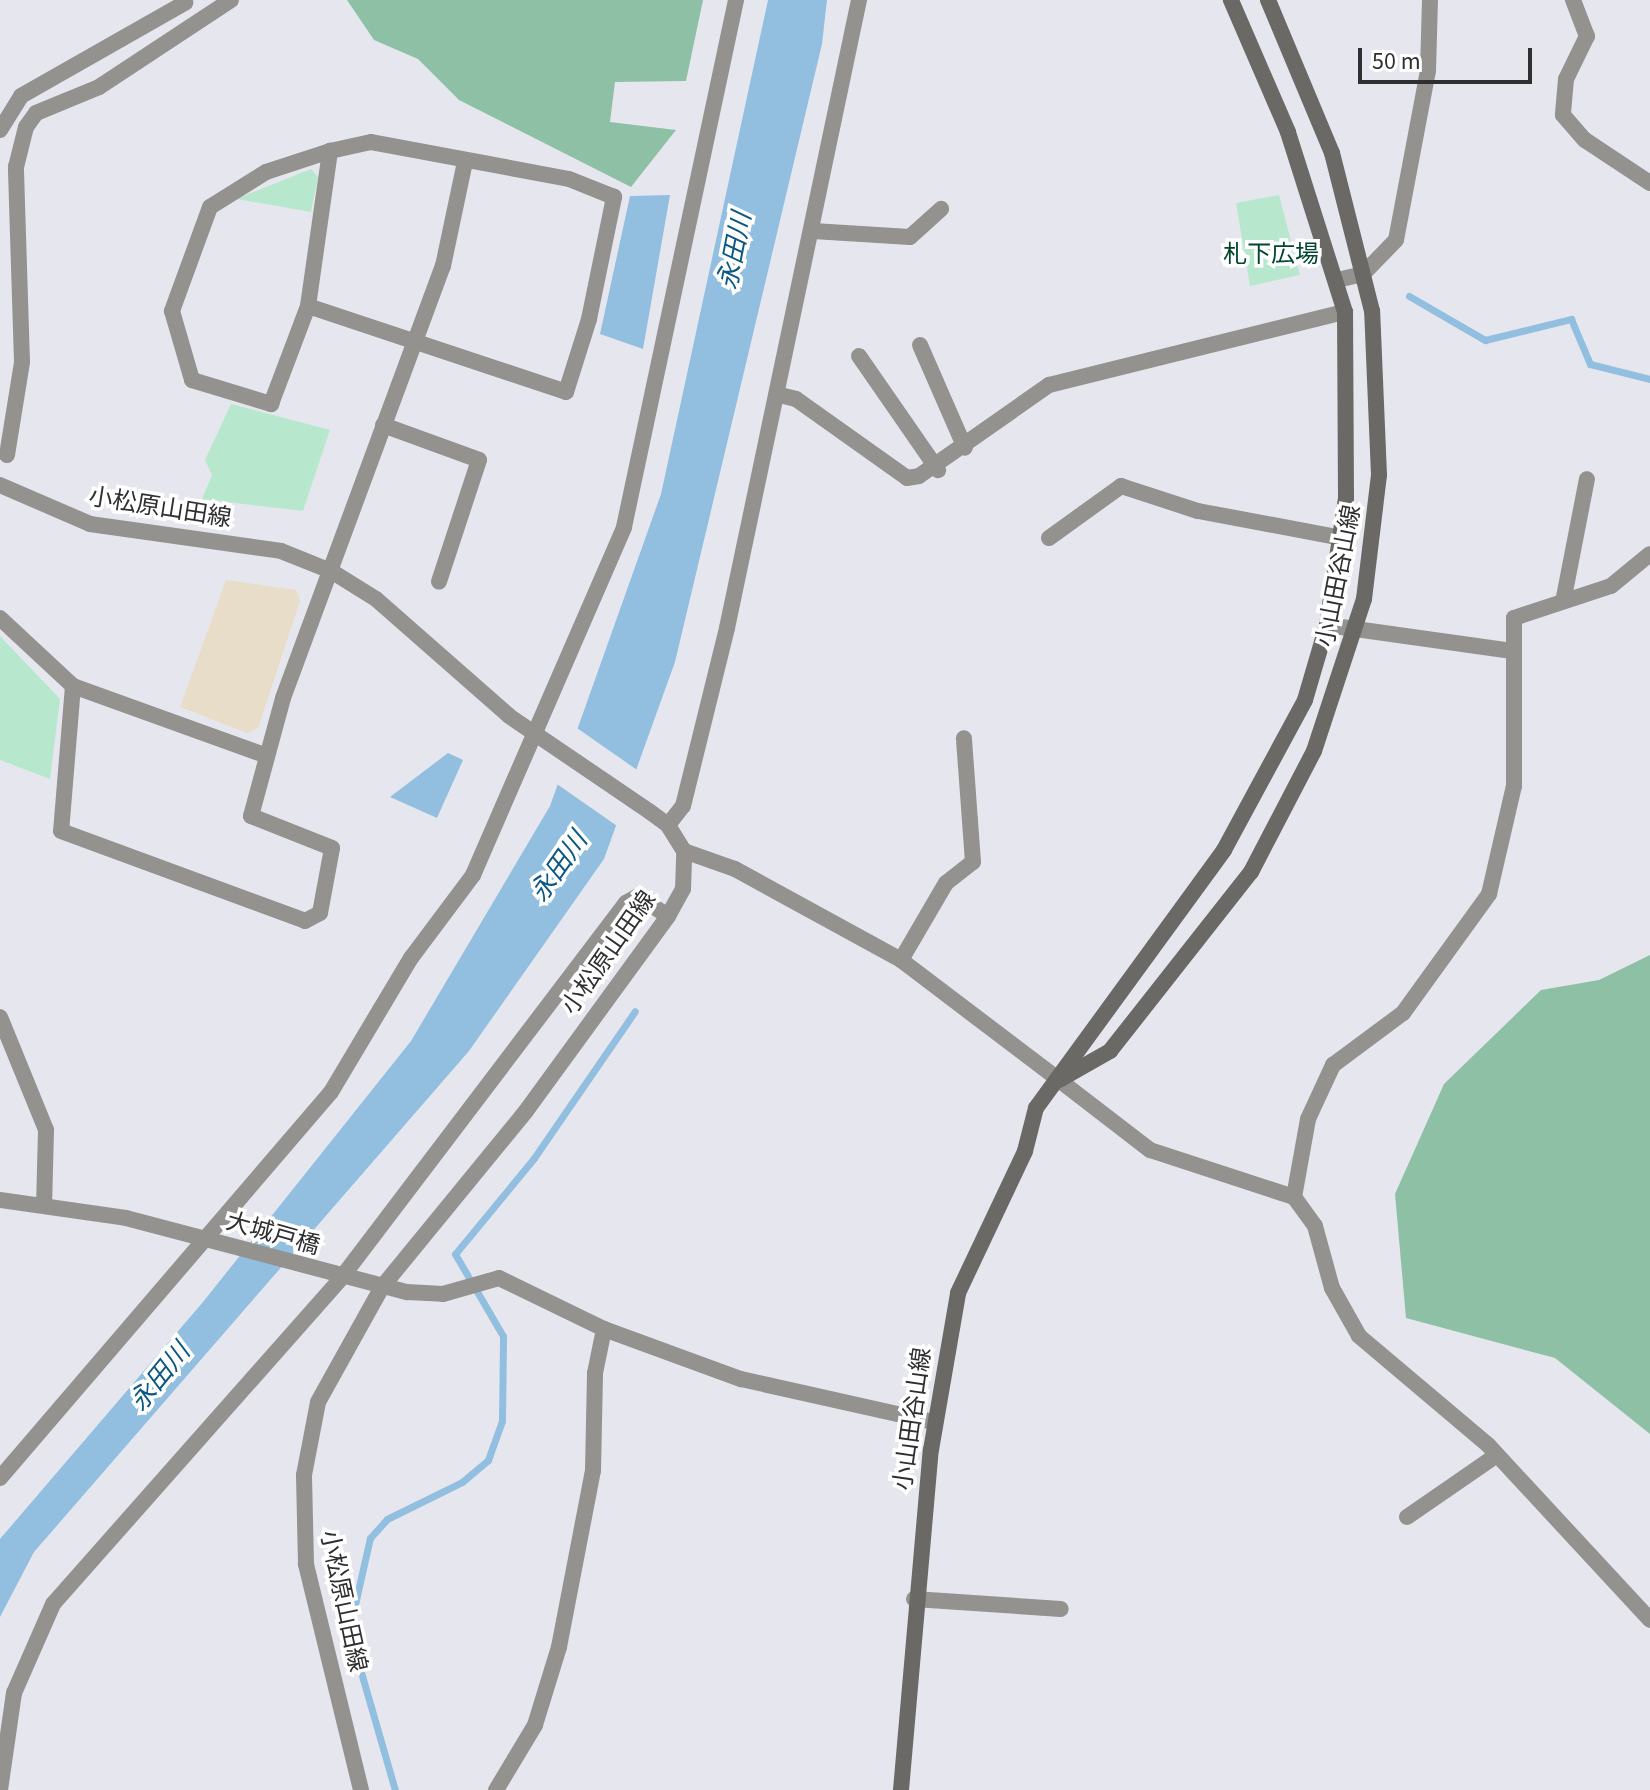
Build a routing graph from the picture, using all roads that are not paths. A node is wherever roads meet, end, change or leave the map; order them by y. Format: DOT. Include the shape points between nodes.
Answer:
graph roads {
  1 [pos="231,0"];
  2 [pos="736,0"];
  3 [pos="859,0"];
  4 [pos="1231,0"];
  5 [pos="1268,0"];
  6 [pos="1430,0"];
  7 [pos="1573,0"];
  8 [pos="185,3"];
  9 [pos="0,130"];
  10 [pos="330,151"];
  11 [pos="465,162"];
  12 [pos="1650,183"];
  13 [pos="941,209"];
  14 [pos="813,231"];
  15 [pos="1363,274"];
  16 [pos="1337,280"];
  17 [pos="308,306"];
  18 [pos="1345,312"];
  19 [pos="920,345"];
  20 [pos="413,346"];
  21 [pos="859,356"];
  22 [pos="780,395"];
  23 [pos="383,425"];
  24 [pos="965,448"];
  25 [pos="7,455"];
  26 [pos="938,470"];
  27 [pos="1587,479"];
  28 [pos="0,485"];
  29 [pos="1049,538"];
  30 [pos="1342,538"];
  31 [pos="1650,554"];
  32 [pos="331,571"];
  33 [pos="439,582"];
  34 [pos="1564,597"];
  35 [pos="0,618"];
  36 [pos="1327,625"];
  37 [pos="1357,632"];
  38 [pos="1512,651"];
  39 [pos="73,686"];
  40 [pos="964,738"];
  41 [pos="267,756"];
  42 [pos="668,825"];
  43 [pos="684,851"];
  44 [pos="668,916"];
  45 [pos="901,960"];
  46 [pos="0,1017"];
  47 [pos="1059,1080"];
  48 [pos="1294,1197"];
  49 [pos="0,1200"];
  50 [pos="44,1204"];
  51 [pos="204,1239"];
  52 [pos="335,1276"];
  53 [pos="382,1287"];
  54 [pos="604,1329"];
  55 [pos="934,1422"];
  56 [pos="1497,1455"];
  57 [pos="0,1478"];
  58 [pos="1407,1517"];
  59 [pos="914,1599"];
  60 [pos="1061,1609"];
  61 [pos="1650,1620"];
  62 [pos="0,1790"];
  63 [pos="361,1790"];
  64 [pos="496,1790"];
  65 [pos="901,1790"];
  1 -- 25 [label="street" via="99,87 36,113 26,127 16,167 22,362"];
  2 -- 51 [label="street" via="637,482 606,582 473,875 411,958 331,1092"];
  3 -- 14 [label="street"];
  4 -- 16 [label="main road, 小山田谷山線" via="1288,132"];
  5 -- 15 [label="main road, 小山田谷山線" via="1332,153"];
  6 -- 15 [label="street" via="1428,71 1396,240"];
  7 -- 12 [label="street" via="1587,36 1566,79 1563,115 1585,140"];
  8 -- 9 [label="street" via="21,96"];
  10 -- 11 [label="street" via="371,142"];
  10 -- 17 [label="street"];
  10 -- 17 [label="street" via="266,172 210,207 172,311 186,372 271,404"];
  11 -- 20 [label="street" via="443,266"];
  11 -- 20 [label="street" via="569,179 614,197 589,319 566,392"];
  13 -- 14 [label="street" via="910,237"];
  14 -- 22 [label="street"];
  15 -- 16 [label="street"];
  15 -- 37 [label="main road, 小山田谷山線" via="1379,360 1379,475"];
  16 -- 18 [label="main road, 小山田谷山線"];
  17 -- 20 [label="street"];
  18 -- 24 [label="street" via="1049,385"];
  18 -- 30 [label="main road, 小山田谷山線" via="1351,361"];
  19 -- 24 [label="street"];
  20 -- 23 [label="street"];
  21 -- 26 [label="street"];
  22 -- 26 [label="street" via="796,399 907,478"];
  22 -- 42 [label="street" via="687,790"];
  23 -- 32 [label="street"];
  23 -- 33 [label="street" via="479,460"];
  24 -- 26 [label="street"];
  27 -- 34 [label="street"];
  28 -- 32 [label="street, 小松原山田線" via="90,524 281,551"];
  29 -- 30 [label="street" via="1121,486 1198,511"];
  30 -- 36 [label="main road, 小山田谷山線"];
  31 -- 34 [label="street" via="1611,586"];
  32 -- 41 [label="street"];
  32 -- 42 [label="street, 小松原山田線, bridge" via="376,599 509,716"];
  34 -- 38 [label="street" via="1514,618"];
  35 -- 39 [label="street"];
  36 -- 37 [label="street"];
  36 -- 47 [label="main road, 小山田谷山線" via="1305,700 1224,850 1086,1031"];
  37 -- 38 [label="street"];
  37 -- 47 [label="main road, 小山田谷山線" via="1309,762 1251,872 1110,1051"];
  38 -- 48 [label="street" via="1514,786 1489,894 1403,1013 1333,1065 1308,1119"];
  39 -- 41 [label="street"];
  39 -- 41 [label="street" via="61,831 305,921 320,913 332,848 251,816"];
  40 -- 45 [label="street" via="973,862 946,883"];
  42 -- 43 [label="street, 小松原山田線"];
  43 -- 44 [label="street, 小松原山田線" via="683,889"];
  43 -- 45 [label="street" via="735,869"];
  44 -- 52 [label="street" via="638,896 626,903"];
  44 -- 53 [label="street, 小松原山田線" via="526,1111"];
  45 -- 47 [label="street"];
  46 -- 50 [label="street" via="46,1130"];
  47 -- 48 [label="street" via="1150,1150"];
  47 -- 55 [label="main road, 小山田谷山線" via="1036,1108 1025,1151 958,1293"];
  48 -- 56 [label="street" via="1315,1226 1332,1288 1359,1336"];
  49 -- 50 [label="street, 大城戸橋"];
  50 -- 51 [label="street, 大城戸橋"];
  51 -- 52 [label="street, 大城戸橋"];
  51 -- 57 [label="street"];
  52 -- 53 [label="street, 大城戸橋"];
  52 -- 62 [label="street" via="53,1604 14,1693"];
  53 -- 54 [label="street, 大城戸橋" via="443,1294 499,1278"];
  53 -- 63 [label="street, 小松原山田線" via="352,1329 318,1402 304,1475 306,1564"];
  54 -- 55 [label="street" via="741,1379"];
  54 -- 64 [label="street" via="595,1373 593,1470 559,1647 535,1725"];
  55 -- 59 [label="main road, 小山田谷山線"];
  56 -- 58 [label="street"];
  56 -- 61 [label="street"];
  59 -- 60 [label="street"];
  59 -- 65 [label="main road, 小山田谷山線"];
}
